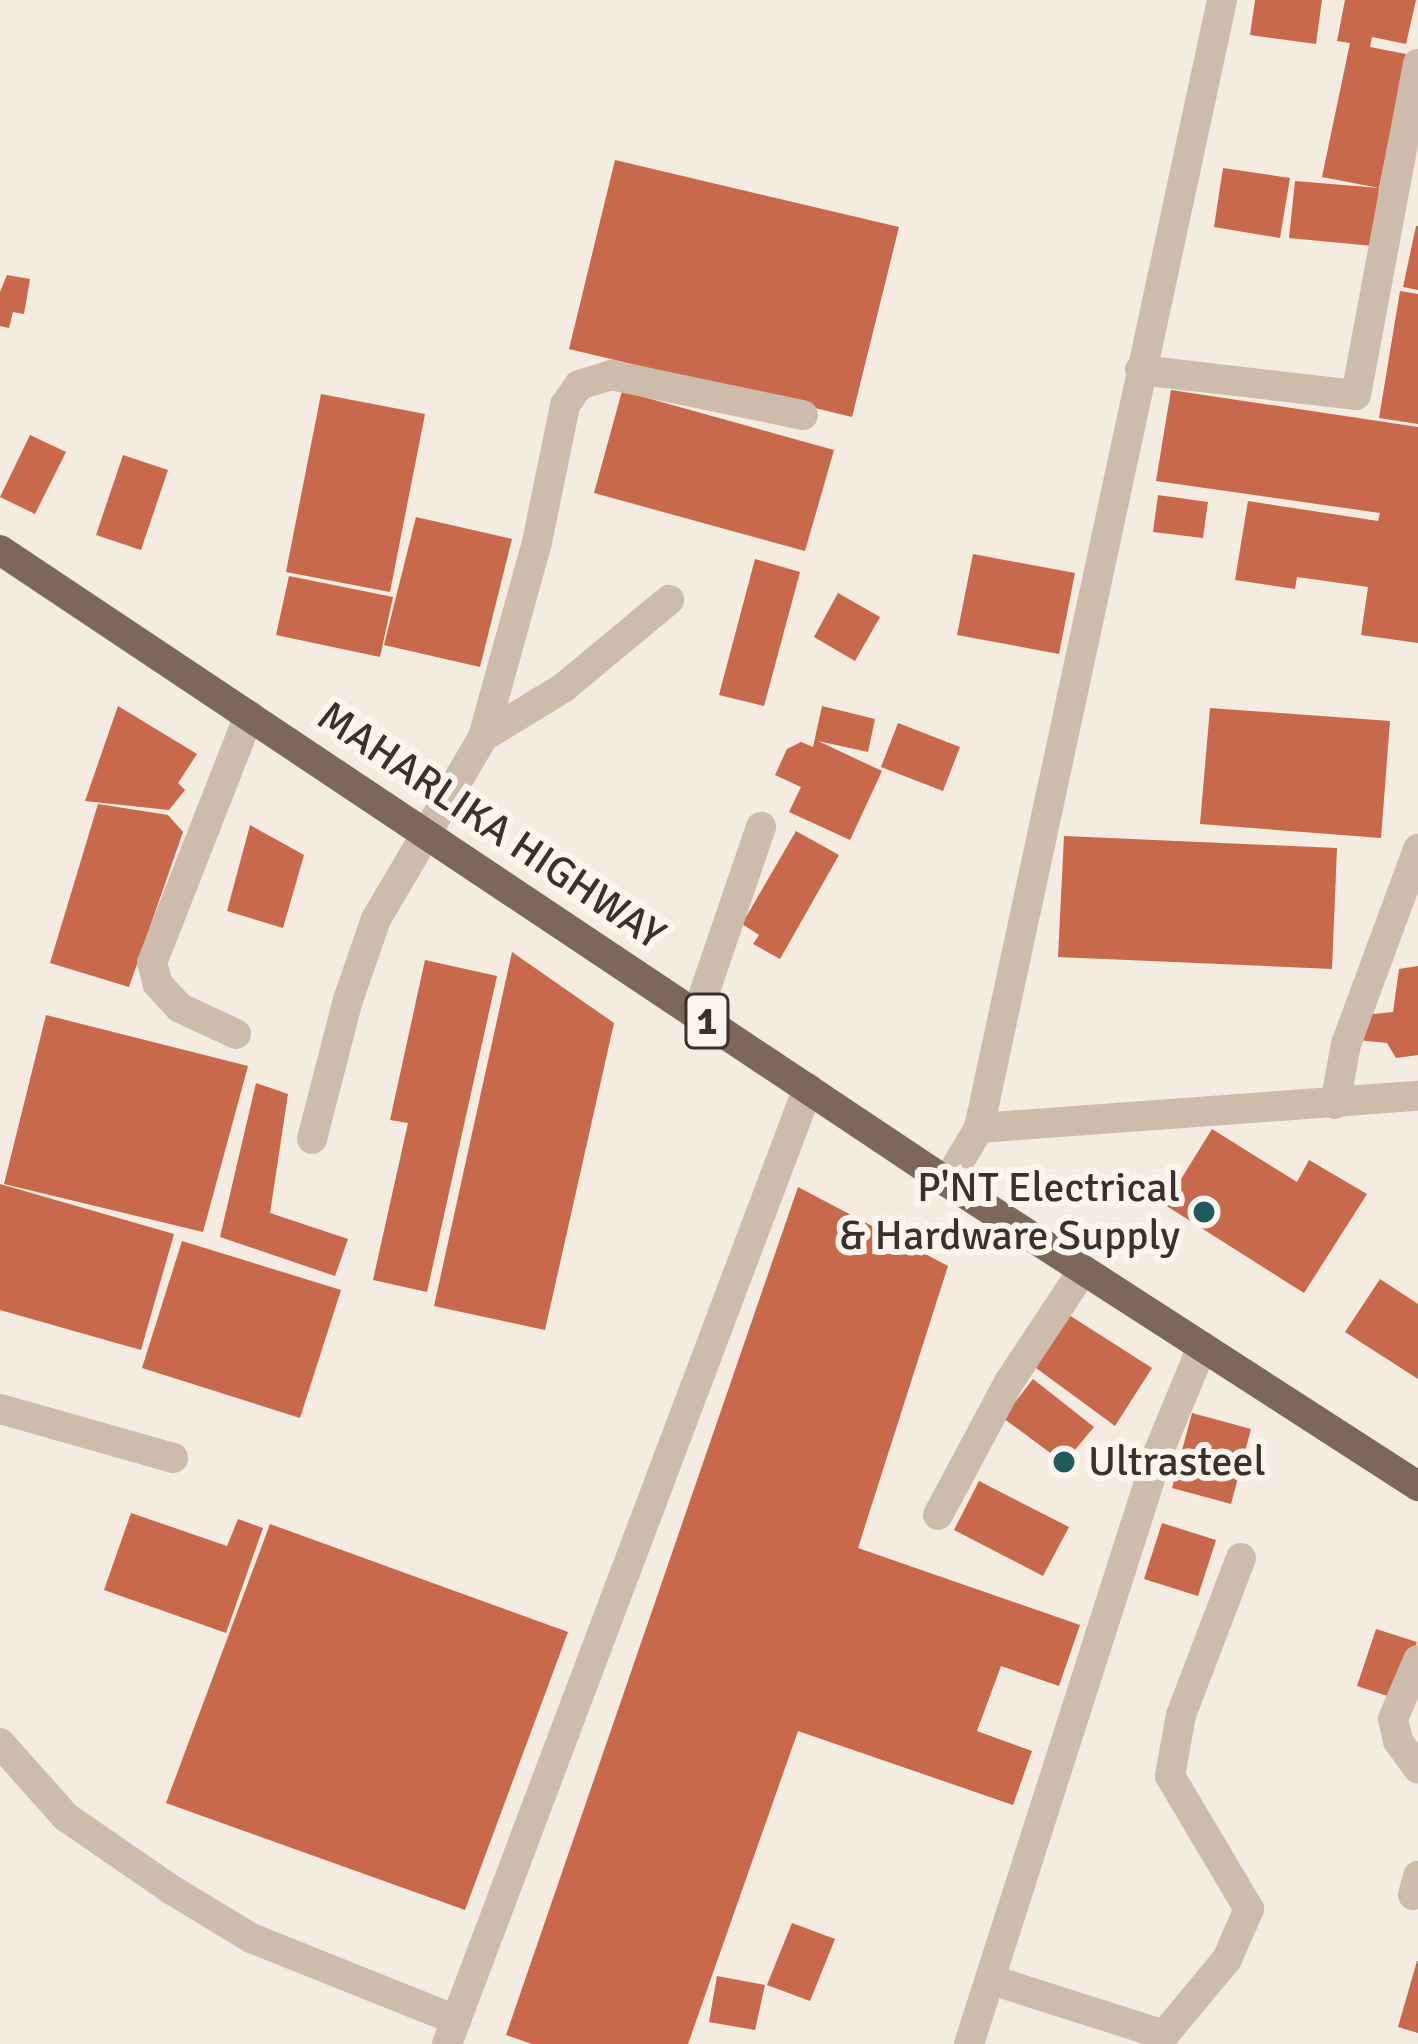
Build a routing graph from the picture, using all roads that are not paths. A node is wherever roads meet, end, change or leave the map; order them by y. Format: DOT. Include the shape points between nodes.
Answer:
graph roads {
  1 [pos="1222,0"];
  2 [pos="1418,64"];
  3 [pos="1140,370"];
  4 [pos="803,416"];
  5 [pos="0,550"];
  6 [pos="669,600"];
  7 [pos="249,716"];
  8 [pos="483,737"];
  9 [pos="761,826"];
  10 [pos="424,833"];
  11 [pos="1418,849"];
  12 [pos="697,1014"];
  13 [pos="236,1034"];
  14 [pos="808,1088"];
  15 [pos="1418,1096"];
  16 [pos="1335,1104"];
  17 [pos="979,1128"];
  18 [pos="312,1139"];
  19 [pos="946,1182"];
  20 [pos="1083,1270"];
  21 [pos="1202,1348"];
  22 [pos="0,1409"];
  23 [pos="173,1458"];
  24 [pos="1418,1486"];
  25 [pos="938,1515"];
  26 [pos="1241,1558"];
  27 [pos="1418,1660"];
  28 [pos="0,1743"];
  29 [pos="1418,1769"];
  30 [pos="992,1980"];
  31 [pos="452,2032"];
  32 [pos="1161,2040"];
  33 [pos="969,2044"];
  1 -- 3 [label="street"];
  2 -- 3 [label="street" via="1356,395"];
  3 -- 17 [label="street"];
  4 -- 8 [label="street" via="611,375 579,386 565,405"];
  5 -- 7 [label="main road, MAHARLIKA HIGHWAY / 1"];
  6 -- 8 [label="street" via="563,688"];
  7 -- 10 [label="main road, MAHARLIKA HIGHWAY / 1"];
  7 -- 13 [label="street" via="152,963 180,1008"];
  8 -- 10 [label="street"];
  9 -- 12 [label="street"];
  10 -- 12 [label="main road, MAHARLIKA HIGHWAY / 1"];
  10 -- 18 [label="street" via="376,920"];
  11 -- 16 [label="street" via="1346,1044"];
  12 -- 14 [label="main road, MAHARLIKA HIGHWAY / 1"];
  14 -- 19 [label="main road, MAHARLIKA HIGHWAY / 1"];
  14 -- 31 [label="street"];
  15 -- 16 [label="street"];
  16 -- 17 [label="street"];
  17 -- 19 [label="street"];
  19 -- 20 [label="main road, MAHARLIKA HIGHWAY / 1"];
  20 -- 21 [label="main road, MAHARLIKA HIGHWAY / 1"];
  20 -- 25 [label="street" via="1009,1382"];
  21 -- 24 [label="main road, MAHARLIKA HIGHWAY / 1"];
  21 -- 30 [label="street" via="1159,1450"];
  22 -- 23 [label="street"];
  26 -- 32 [label="street" via="1181,1715 1170,1776 1249,1909 1227,1959"];
  27 -- 29 [label="street" via="1394,1719"];
  28 -- 31 [label="street" via="66,1817 172,1890 251,1938"];
  30 -- 32 [label="street"];
  30 -- 33 [label="street"];
}
